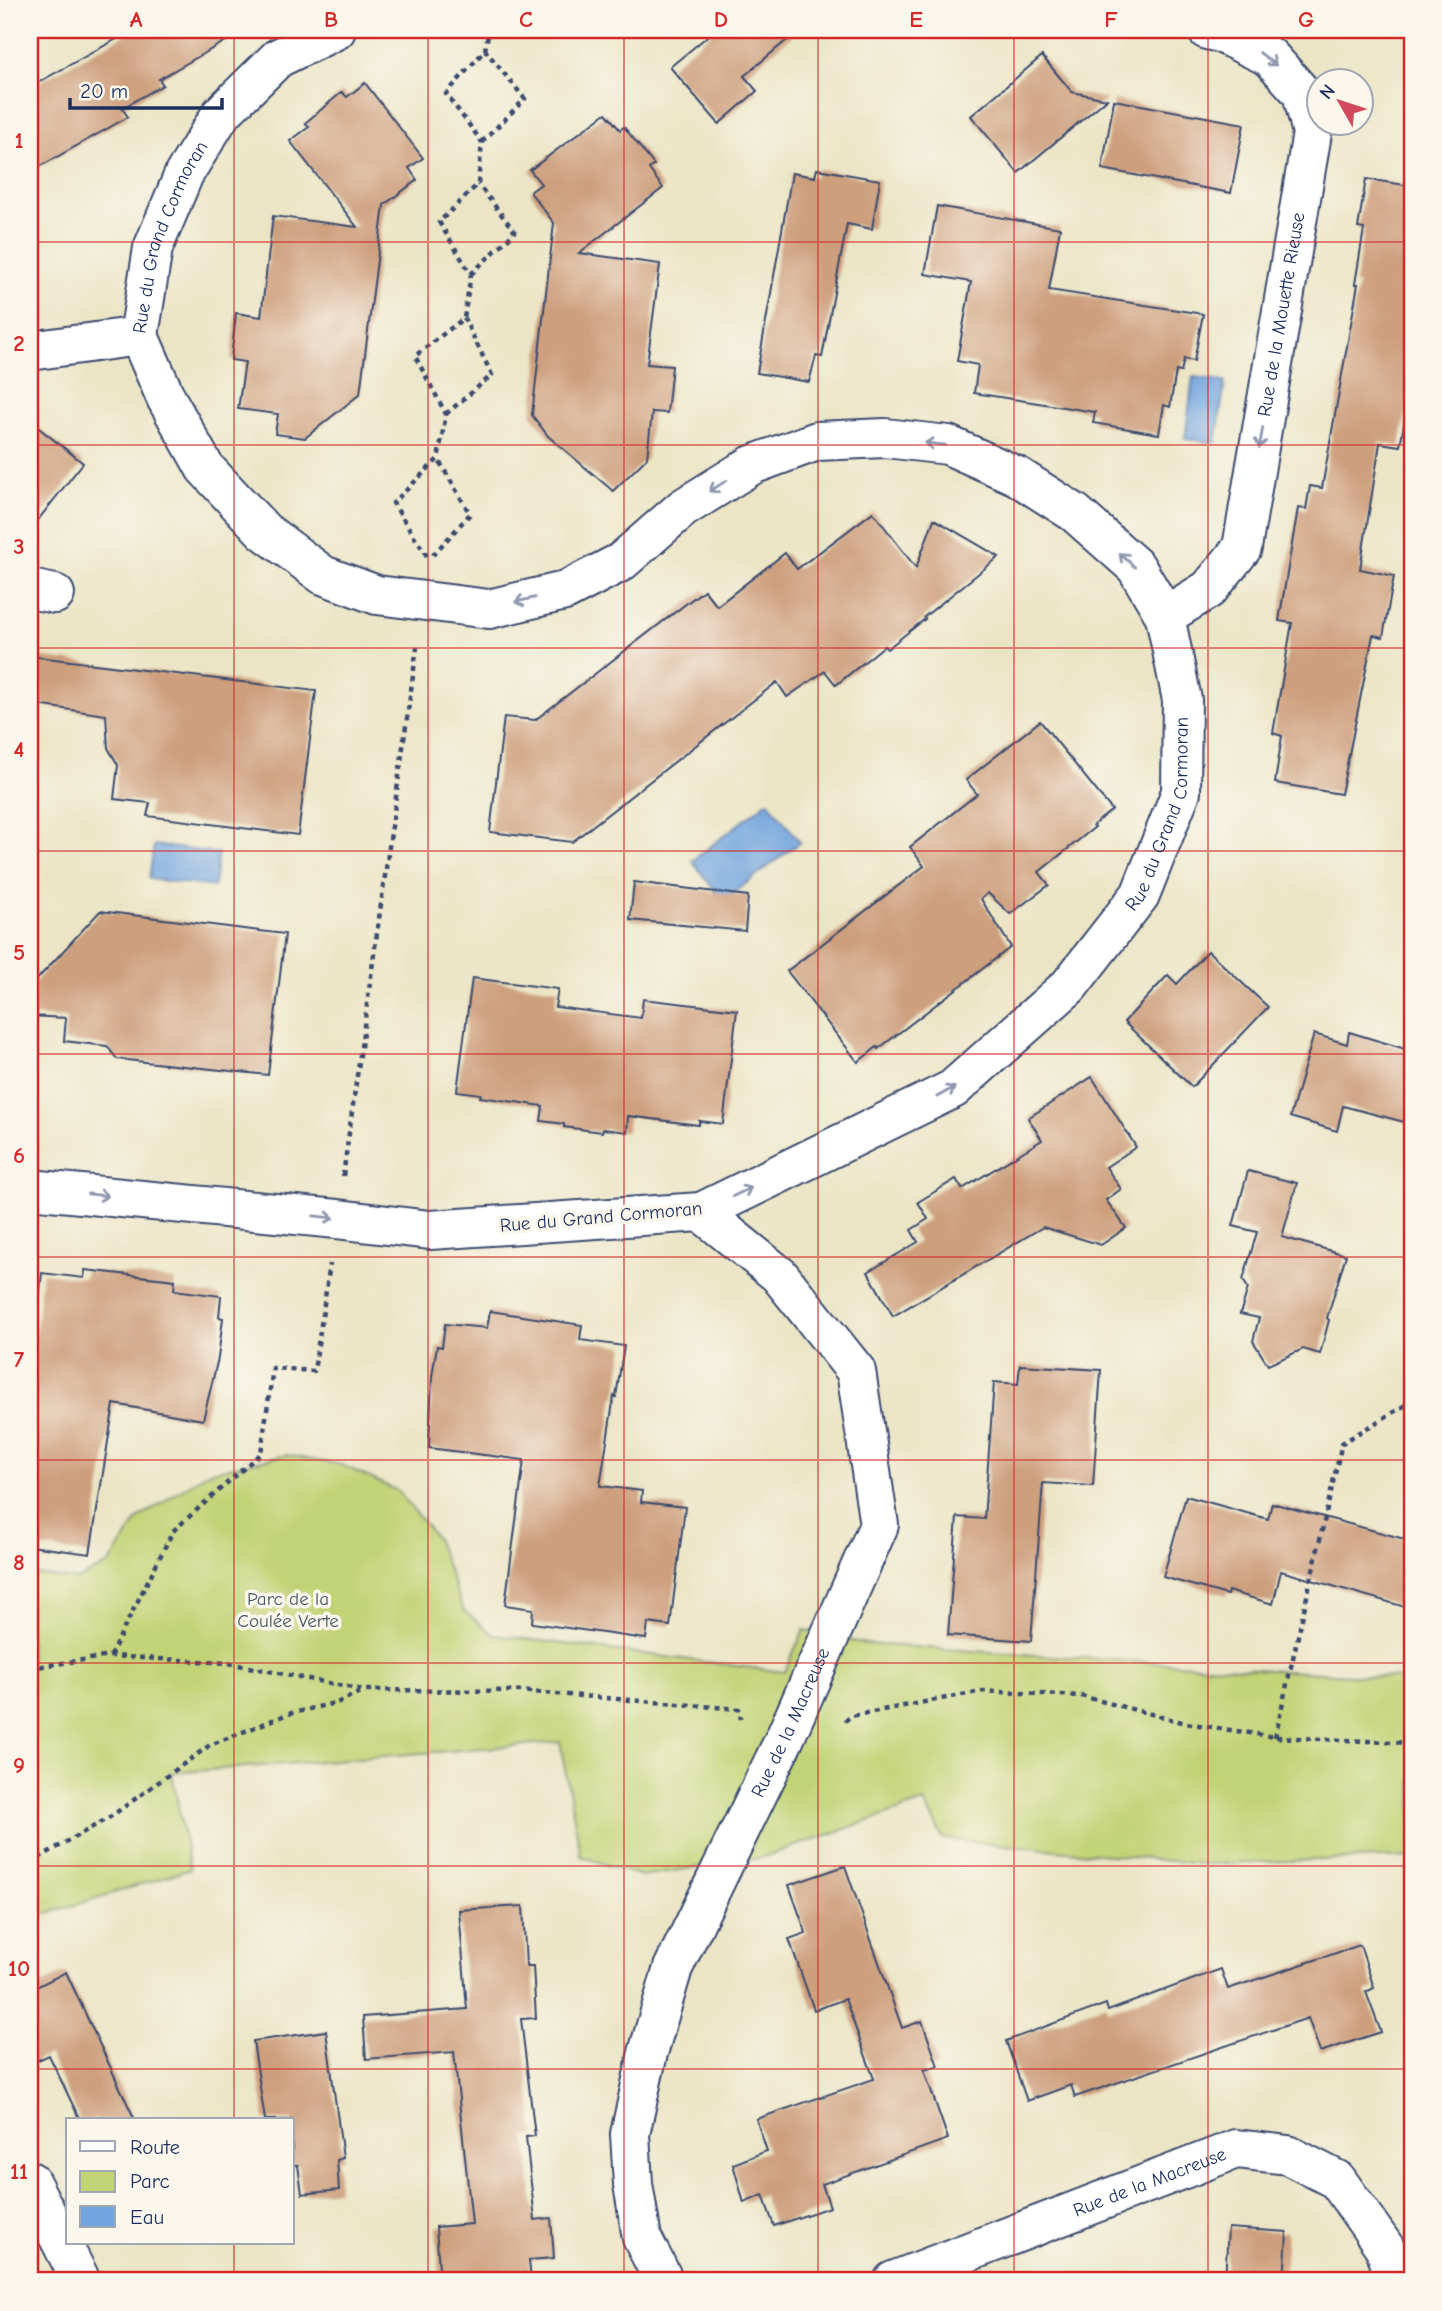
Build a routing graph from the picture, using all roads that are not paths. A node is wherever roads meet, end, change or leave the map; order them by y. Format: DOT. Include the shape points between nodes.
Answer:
graph roads {
  1 [pos="336,30"];
  2 [pos="1208,30"];
  3 [pos="139,336"];
  4 [pos="30,351"];
  5 [pos="1165,616"];
  6 [pos="30,1189"];
  7 [pos="701,1212"];
  8 [pos="30,2180"];
  9 [pos="71,2281"];
  10 [pos="664,2281"];
  11 [pos="893,2281"];
  12 [pos="1395,2281"];
  1 -- 3 [label="street, Rue du Grand Cormoran" via="278,58 221,114 184,174 153,248"];
  2 -- 5 [label="street, Rue de la Mouette Rieuse, one-way" via="1269,57 1302,93 1312,132 1242,548 1209,589"];
  3 -- 4 [label="street"];
  5 -- 3 [label="street, Rue du Grand Cormoran, one-way" via="1136,568 1074,513 1017,476 948,445 885,438 817,441 752,465 683,508 621,562 565,591 489,609 377,594 323,575 264,531 205,468 166,398"];
  7 -- 5 [label="street, Rue du Grand Cormoran, one-way" via="953,1089 1069,986 1140,895 1181,792 1182,700"];
  6 -- 7 [label="street, Rue du Grand Cormoran, one-way" via="430,1230"];
  7 -- 10 [label="street, Rue de la Macreuse" via="779,1275 856,1371 879,1525 784,1740 673,1968 648,2053 630,2134 633,2184 642,2238"];
  8 -- 9 [label="street" via="79,2277"];
  11 -- 12 [label="street, Rue de la Macreuse" via="1236,2149 1288,2155 1337,2180 1385,2248"];
}
